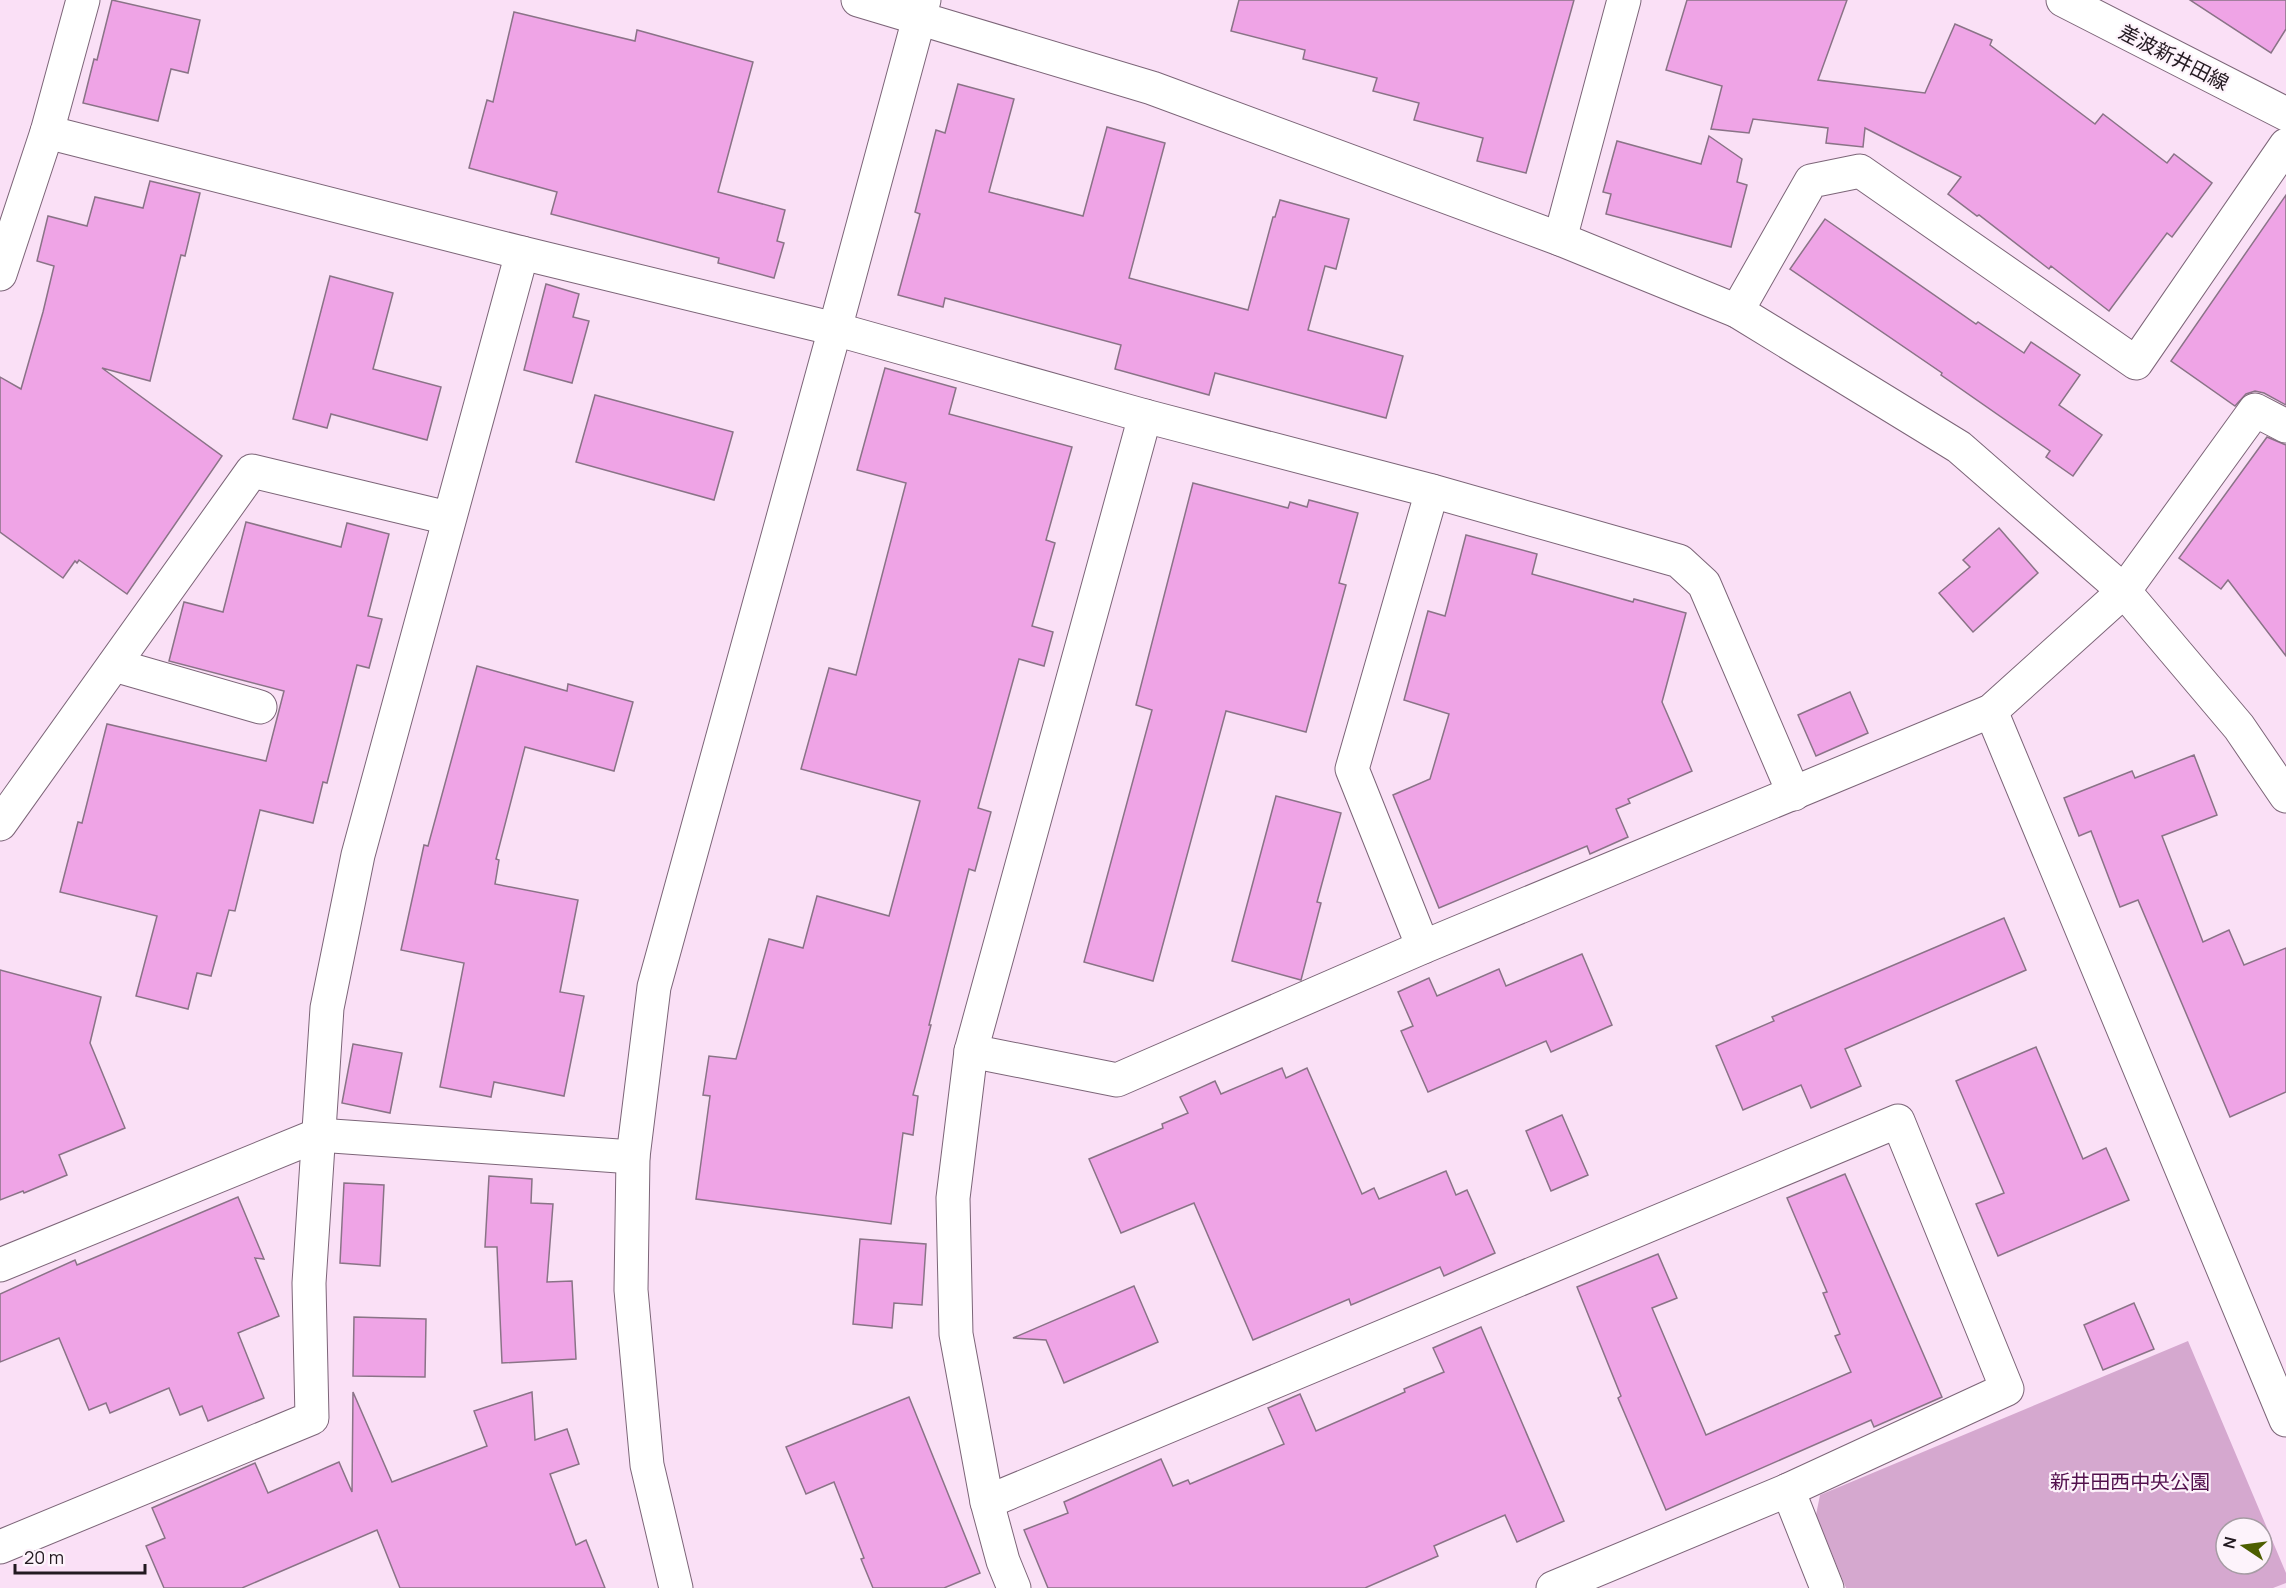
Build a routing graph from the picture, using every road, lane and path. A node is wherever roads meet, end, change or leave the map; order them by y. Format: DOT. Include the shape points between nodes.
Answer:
graph roads {
  1 [pos="83,0"];
  2 [pos="858,0"];
  3 [pos="1624,0"];
  4 [pos="2063,0"];
  5 [pos="921,9"];
  6 [pos="2286,114"];
  7 [pos="47,132"];
  8 [pos="2286,145"];
  9 [pos="1560,239"];
  10 [pos="522,253"];
  11 [pos="0,274"];
  12 [pos="1737,311"];
  13 [pos="836,329"];
  14 [pos="1145,416"];
  15 [pos="2286,426"];
  16 [pos="1432,490"];
  17 [pos="448,518"];
  18 [pos="2124,591"];
  19 [pos="114,665"];
  20 [pos="261,707"];
  21 [pos="1991,711"];
  22 [pos="1794,794"];
  23 [pos="2286,796"];
  24 [pos="0,824"];
  25 [pos="1423,947"];
  26 [pos="971,1051"];
  27 [pos="318,1135"];
  28 [pos="633,1157"];
  29 [pos="0,1264"];
  30 [pos="2286,1420"];
  31 [pos="1788,1490"];
  32 [pos="987,1502"];
  33 [pos="0,1547"];
  34 [pos="676,1588"];
  35 [pos="1014,1588"];
  36 [pos="1553,1588"];
  37 [pos="1827,1588"];
  1 -- 7 [label="street"];
  2 -- 5 [label="street"];
  3 -- 9 [label="street"];
  4 -- 6 [label="street, 差波新井田線"];
  5 -- 9 [label="street" via="1152,88"];
  5 -- 13 [label="street"];
  7 -- 10 [label="street"];
  7 -- 11 [label="street"];
  8 -- 12 [label="street" via="2136,363 1860,171 1811,181"];
  9 -- 12 [label="street"];
  10 -- 13 [label="street"];
  10 -- 17 [label="street"];
  12 -- 18 [label="street" via="1959,447"];
  13 -- 14 [label="street"];
  13 -- 28 [label="street" via="654,987"];
  14 -- 16 [label="street"];
  14 -- 26 [label="street"];
  15 -- 18 [label="street" via="2254,410"];
  16 -- 22 [label="street" via="1679,561 1704,584"];
  16 -- 25 [label="street" via="1352,770"];
  17 -- 19 [label="street" via="252,471"];
  17 -- 27 [label="street" via="358,855 327,1008"];
  18 -- 21 [label="street"];
  18 -- 23 [label="street" via="2239,728"];
  19 -- 20 [label="street"];
  19 -- 24 [label="street"];
  21 -- 22 [label="street"];
  21 -- 30 [label="street"];
  22 -- 25 [label="street"];
  25 -- 26 [label="street" via="1117,1080"];
  26 -- 32 [label="street" via="953,1198 956,1334"];
  27 -- 28 [label="street"];
  27 -- 29 [label="street"];
  27 -- 33 [label="street" via="309,1282 312,1418"];
  28 -- 34 [label="street" via="631,1290 646,1465"];
  31 -- 32 [label="street" via="2007,1389 1899,1121"];
  31 -- 36 [label="street"];
  31 -- 37 [label="street"];
  32 -- 35 [label="street"];
}
